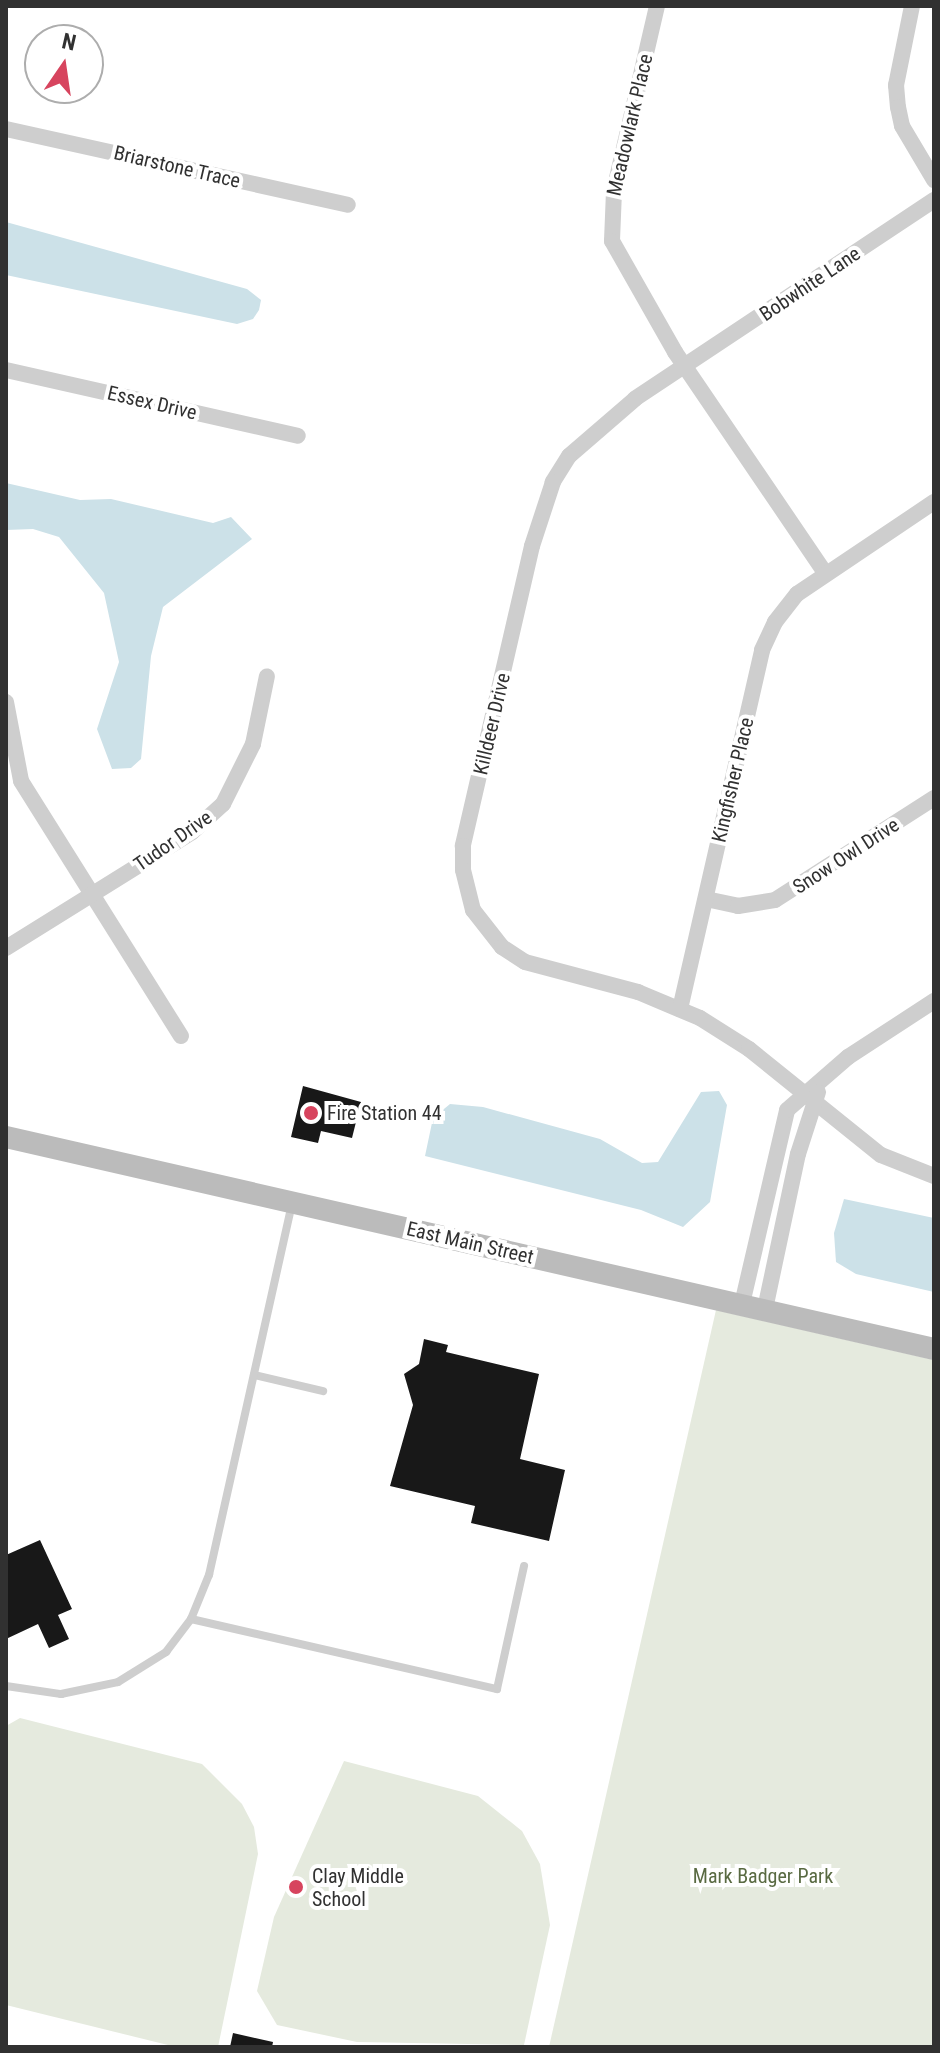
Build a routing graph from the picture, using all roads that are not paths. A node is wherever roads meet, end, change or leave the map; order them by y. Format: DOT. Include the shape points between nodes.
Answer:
graph roads {
  1 [pos="657,6"];
  2 [pos="912,6"];
  3 [pos="6,129"];
  4 [pos="934,180"];
  5 [pos="934,200"];
  6 [pos="348,205"];
  7 [pos="686,369"];
  8 [pos="6,370"];
  9 [pos="298,436"];
  10 [pos="934,502"];
  11 [pos="826,574"];
  12 [pos="267,676"];
  13 [pos="6,702"];
  14 [pos="934,798"];
  15 [pos="90,897"];
  16 [pos="706,899"];
  17 [pos="6,948"];
  18 [pos="934,1001"];
  19 [pos="680,1009"];
  20 [pos="181,1036"];
  21 [pos="808,1095"];
  22 [pos="6,1137"];
  23 [pos="934,1176"];
  24 [pos="292,1202"];
  25 [pos="742,1304"];
  26 [pos="765,1309"];
  27 [pos="934,1349"];
  28 [pos="254,1375"];
  29 [pos="323,1391"];
  30 [pos="524,1566"];
  31 [pos="191,1619"];
  32 [pos="6,1686"];
  1 -- 7 [label="street, Meadowlark Place" via="614,191 612,241"];
  2 -- 4 [label="street" via="896,85 898,107 902,126"];
  3 -- 6 [label="street, Briarstone Trace"];
  5 -- 7 [label="street, Bobwhite Lane"];
  7 -- 11 [label="street, Meadowlark Place"];
  7 -- 19 [label="street, Killdeer Drive" via="591,433 553,482 532,546 463,846 473,910 486,930 525,962 638,992"];
  8 -- 9 [label="street, Essex Drive"];
  10 -- 11 [label="street, Kingfisher Place"];
  11 -- 16 [label="street, Kingfisher Place" via="797,594 762,650"];
  12 -- 15 [label="street, Tudor Drive" via="253,744 223,804 192,832"];
  13 -- 15 [label="street" via="21,781"];
  14 -- 16 [label="street, Snow Owl Drive" via="783,896 738,906"];
  15 -- 17 [label="street, Tudor Drive"];
  15 -- 20 [label="street"];
  16 -- 19 [label="street, Kingfisher Place"];
  18 -- 21 [label="street" via="822,1079"];
  19 -- 21 [label="street, Killdeer Drive" via="749,1049"];
  21 -- 23 [label="street, Killdeer Drive" via="881,1155"];
  21 -- 25 [label="street" via="781,1122"];
  21 -- 26 [label="street"];
  22 -- 24 [label="main road, East Main Street"];
  24 -- 25 [label="main road, East Main Street"];
  24 -- 28 [label="lane"];
  25 -- 26 [label="main road, East Main Street"];
  26 -- 27 [label="main road, East Main Street"];
  28 -- 29 [label="lane"];
  28 -- 31 [label="lane" via="209,1575"];
  30 -- 31 [label="lane" via="497,1689"];
  31 -- 32 [label="lane" via="166,1652 118,1682 61,1694"];
}
